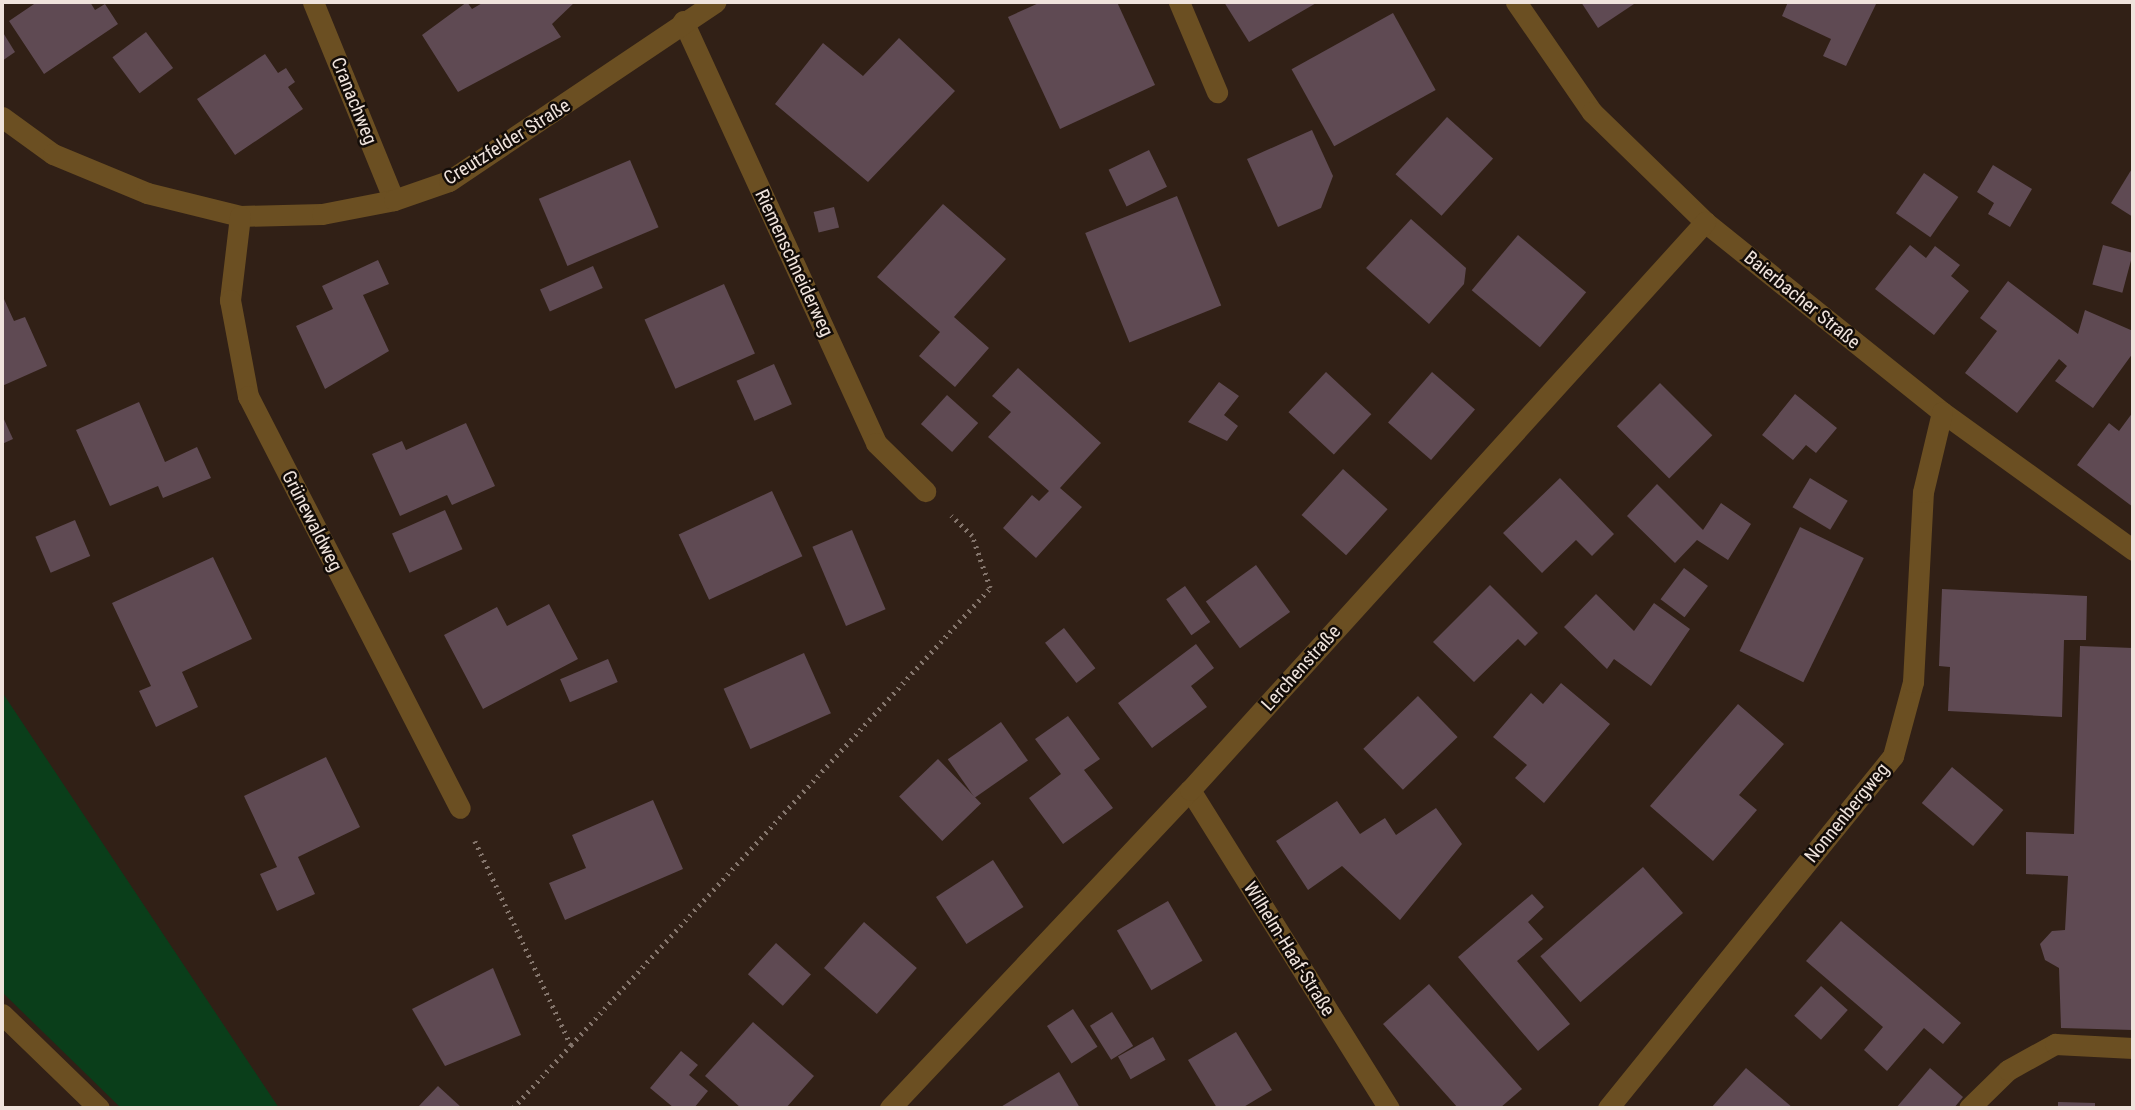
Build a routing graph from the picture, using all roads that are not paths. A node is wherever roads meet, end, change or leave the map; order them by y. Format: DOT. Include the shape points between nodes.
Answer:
graph roads {
  1 [pos="313,2"];
  2 [pos="715,2"];
  3 [pos="1179,2"];
  4 [pos="1516,2"];
  5 [pos="683,21"];
  6 [pos="1217,92"];
  7 [pos="2,117"];
  8 [pos="394,200"];
  9 [pos="240,216"];
  10 [pos="1705,222"];
  11 [pos="1942,412"];
  12 [pos="925,491"];
  13 [pos="2133,550"];
  14 [pos="1190,790"];
  15 [pos="460,808"];
  16 [pos="2,1014"];
  17 [pos="2133,1048"];
  18 [pos="99,1108"];
  19 [pos="890,1108"];
  20 [pos="1389,1108"];
  21 [pos="1608,1108"];
  22 [pos="1969,1108"];
  1 -- 8 [label="street, Cranachweg"];
  2 -- 5 [label="street, Creutzfelder Straße"];
  3 -- 6 [label="street"];
  4 -- 10 [label="street, Baierbacher Straße" via="1592,112"];
  5 -- 8 [label="street, Creutzfelder Straße" via="550,119 449,181"];
  5 -- 12 [label="street, Riemenschneiderweg" via="876,443"];
  7 -- 9 [label="street, Creutzfelder Straße" via="53,154 147,193"];
  8 -- 9 [label="street, Creutzfelder Straße" via="322,214"];
  9 -- 15 [label="street, Grünewaldweg" via="230,300 248,396"];
  10 -- 11 [label="street, Baierbacher Straße"];
  10 -- 14 [label="street, Lerchenstraße"];
  11 -- 13 [label="street, Baierbacher Straße"];
  11 -- 21 [label="street, Nonnenbergweg" via="1923,492 1913,682 1893,756"];
  14 -- 19 [label="street, Lerchenstraße"];
  14 -- 20 [label="street, Wilhelm-Haaf-Straße"];
  16 -- 18 [label="street"];
  17 -- 22 [label="street" via="2055,1044 2008,1070"];
}
